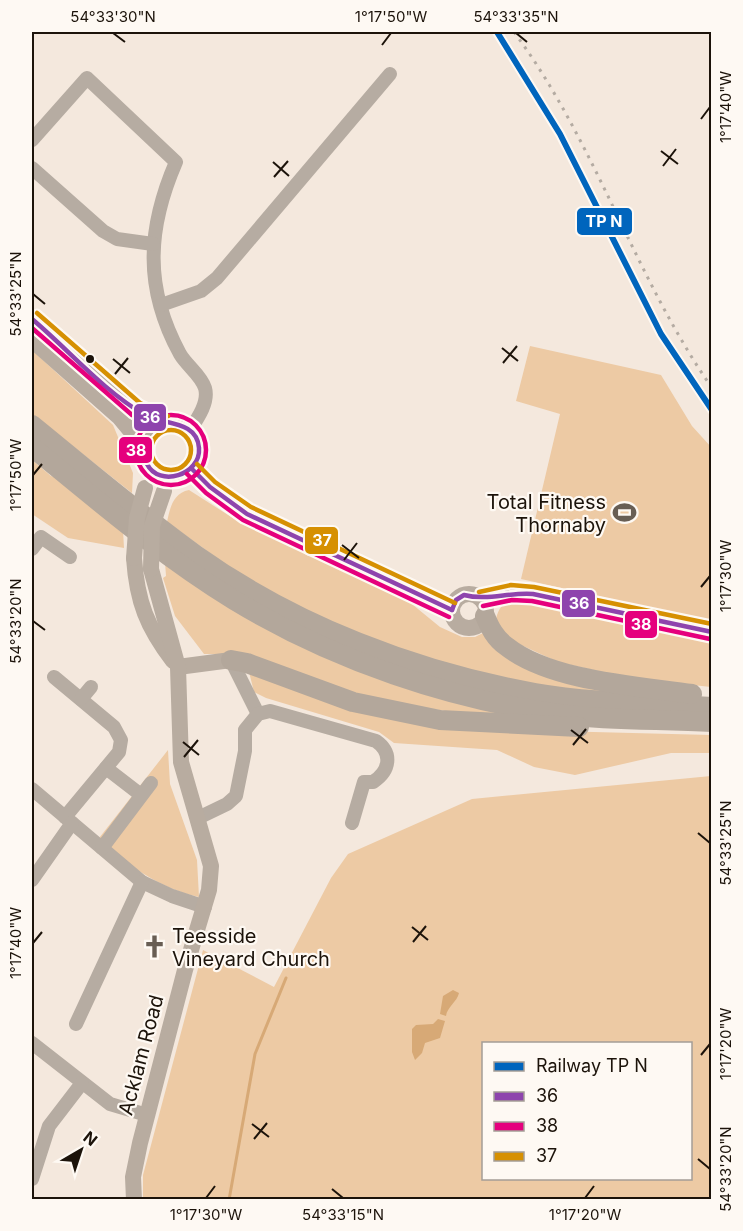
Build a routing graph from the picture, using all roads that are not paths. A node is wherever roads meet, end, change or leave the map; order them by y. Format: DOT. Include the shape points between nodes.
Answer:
graph roads {
  1 [pos="390,74"];
  2 [pos="32,140"];
  3 [pos="32,168"];
  4 [pos="153,244"];
  5 [pos="161,305"];
  6 [pos="32,320"];
  7 [pos="32,340"];
  8 [pos="165,423"];
  9 [pos="32,425"];
  10 [pos="190,430"];
  11 [pos="143,446"];
  12 [pos="32,447"];
  13 [pos="147,465"];
  14 [pos="185,473"];
  15 [pos="32,549"];
  16 [pos="70,557"];
  17 [pos="483,608"];
  18 [pos="452,610"];
  19 [pos="711,632"];
  20 [pos="231,660"];
  21 [pos="178,667"];
  22 [pos="54,677"];
  23 [pos="91,687"];
  24 [pos="711,698"];
  25 [pos="81,699"];
  26 [pos="711,706"];
  27 [pos="258,714"];
  28 [pos="711,722"];
  29 [pos="711,728"];
  30 [pos="106,768"];
  31 [pos="151,783"];
  32 [pos="32,789"];
  33 [pos="141,795"];
  34 [pos="198,818"];
  35 [pos="69,820"];
  36 [pos="352,823"];
  37 [pos="102,848"];
  38 [pos="34,876"];
  39 [pos="142,882"];
  40 [pos="205,907"];
  41 [pos="76,1024"];
  42 [pos="32,1043"];
  43 [pos="82,1083"];
  44 [pos="147,1115"];
  45 [pos="32,1179"];
  46 [pos="134,1200"];
  1 -- 5 [label="street" via="217,278 201,291"];
  2 -- 4 [label="street" via="87,78 176,162 162,193"];
  3 -- 4 [label="street" via="103,231 117,239"];
  4 -- 5 [label="street" via="153,280"];
  5 -- 10 [label="street" via="180,354 205,388 205,401"];
  6 -- 8 [label="main road" via="136,409"];
  7 -- 11 [label="main road" via="119,417"];
  8 -- 10 [label="main road"];
  8 -- 11 [label="main road" via="150,431"];
  9 -- 26 [label="highway" via="206,561 287,610 378,650 485,683 537,693"];
  10 -- 14 [label="main road" via="199,444 197,462"];
  11 -- 13 [label="main road"];
  12 -- 28 [label="highway" via="207,582 280,626 356,659 461,694 511,706 567,715"];
  13 -- 14 [label="main road" via="161,476"];
  13 -- 21 [label="main road, bridge" via="137,518 136,578 153,635"];
  14 -- 18 [label="main road" via="248,516"];
  14 -- 21 [label="main road, Acklam Road, bridge" via="164,491 152,526 152,569"];
  15 -- 16 [label="street" via="41,537"];
  17 -- 18 [label="main road" via="464,595 456,600"];
  17 -- 18 [label="main road" via="479,625 468,628 454,620"];
  17 -- 19 [label="main road" via="512,592 533,594"];
  17 -- 24 [label="highway" via="493,634 505,646 536,663 589,679"];
  20 -- 21 [label="main road"];
  20 -- 27 [label="street"];
  20 -- 29 [label="highway" via="353,702 440,720"];
  21 -- 34 [label="main road, Acklam Road" via="181,762"];
  22 -- 25 [label="street"];
  23 -- 25 [label="street"];
  25 -- 30 [label="street" via="114,727 121,740 119,752"];
  27 -- 34 [label="street" via="245,730 236,796"];
  27 -- 36 [label="street" via="279,713 384,746 386,770 373,782 364,782"];
  30 -- 33 [label="street"];
  30 -- 35 [label="street"];
  31 -- 33 [label="street"];
  32 -- 35 [label="street"];
  33 -- 37 [label="street"];
  34 -- 40 [label="main road, Acklam Road" via="211,866"];
  35 -- 37 [label="street"];
  35 -- 38 [label="street"];
  37 -- 39 [label="street"];
  39 -- 40 [label="street"];
  39 -- 41 [label="street"];
  40 -- 44 [label="main road, Acklam Road"];
  42 -- 43 [label="street"];
  43 -- 44 [label="street" via="110,1104"];
  43 -- 45 [label="street" via="50,1126"];
  44 -- 46 [label="main road, Acklam Road" via="133,1177"];
}
